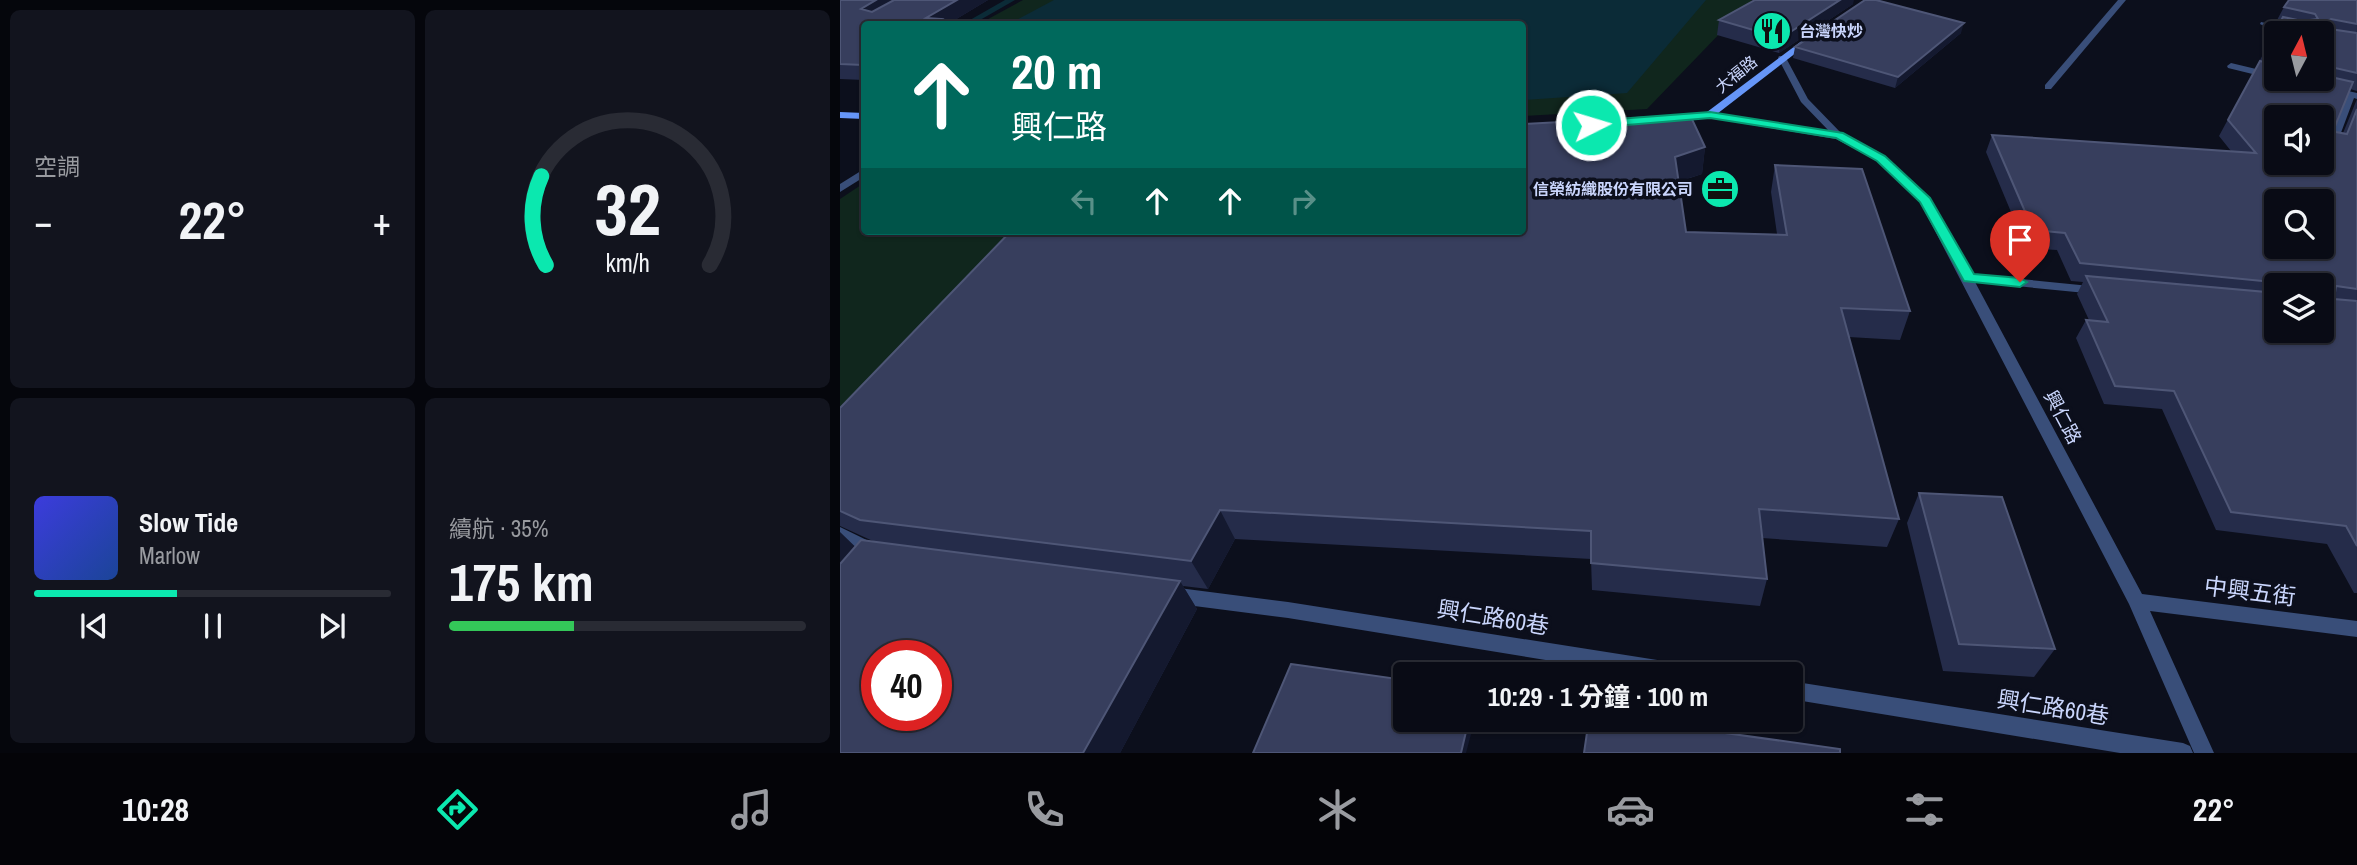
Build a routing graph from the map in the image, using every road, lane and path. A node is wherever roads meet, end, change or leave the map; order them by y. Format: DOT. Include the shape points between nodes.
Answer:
graph roads {
  1 [pos="2122,0"];
  2 [pos="1815,36"];
  3 [pos="1782,58"];
  4 [pos="2231,66"];
  5 [pos="2264,74"];
  6 [pos="2048,87"];
  7 [pos="2334,90"];
  8 [pos="2354,95"];
  9 [pos="840,115"];
  10 [pos="1710,115"];
  11 [pos="861,116"];
  12 [pos="1660,119"];
  13 [pos="1839,135"];
  14 [pos="2334,139"];
  15 [pos="861,174"];
  16 [pos="840,189"];
  17 [pos="1969,278"];
  18 [pos="2116,291"];
  19 [pos="840,534"];
  20 [pos="886,562"];
  21 [pos="1154,592"];
  22 [pos="2137,601"];
  23 [pos="2357,629"];
  24 [pos="1614,662"];
  25 [pos="1803,692"];
  26 [pos="2183,753"];
  27 [pos="2204,753"];
  1 -- 6 [label="street"];
  2 -- 3 [label="street, 大福路"];
  3 -- 10 [label="street, 大福路"];
  3 -- 13 [label="street, 興仁路" via="1804,100"];
  4 -- 5 [label="street"];
  7 -- 8 [label="street"];
  8 -- 14 [label="street"];
  9 -- 11 [label="street"];
  10 -- 12 [label="street, 大福路"];
  10 -- 13 [label="street, 興仁路"];
  13 -- 17 [label="street, 興仁路" via="1881,159 1926,201"];
  15 -- 16 [label="street"];
  17 -- 18 [label="street"];
  17 -- 22 [label="street, 興仁路"];
  19 -- 20 [label="street"];
  21 -- 24 [label="street, 興仁路60巷"];
  22 -- 23 [label="street, 中興五街"];
  22 -- 27 [label="street, 興仁路"];
  25 -- 26 [label="street, 興仁路60巷"];
}
